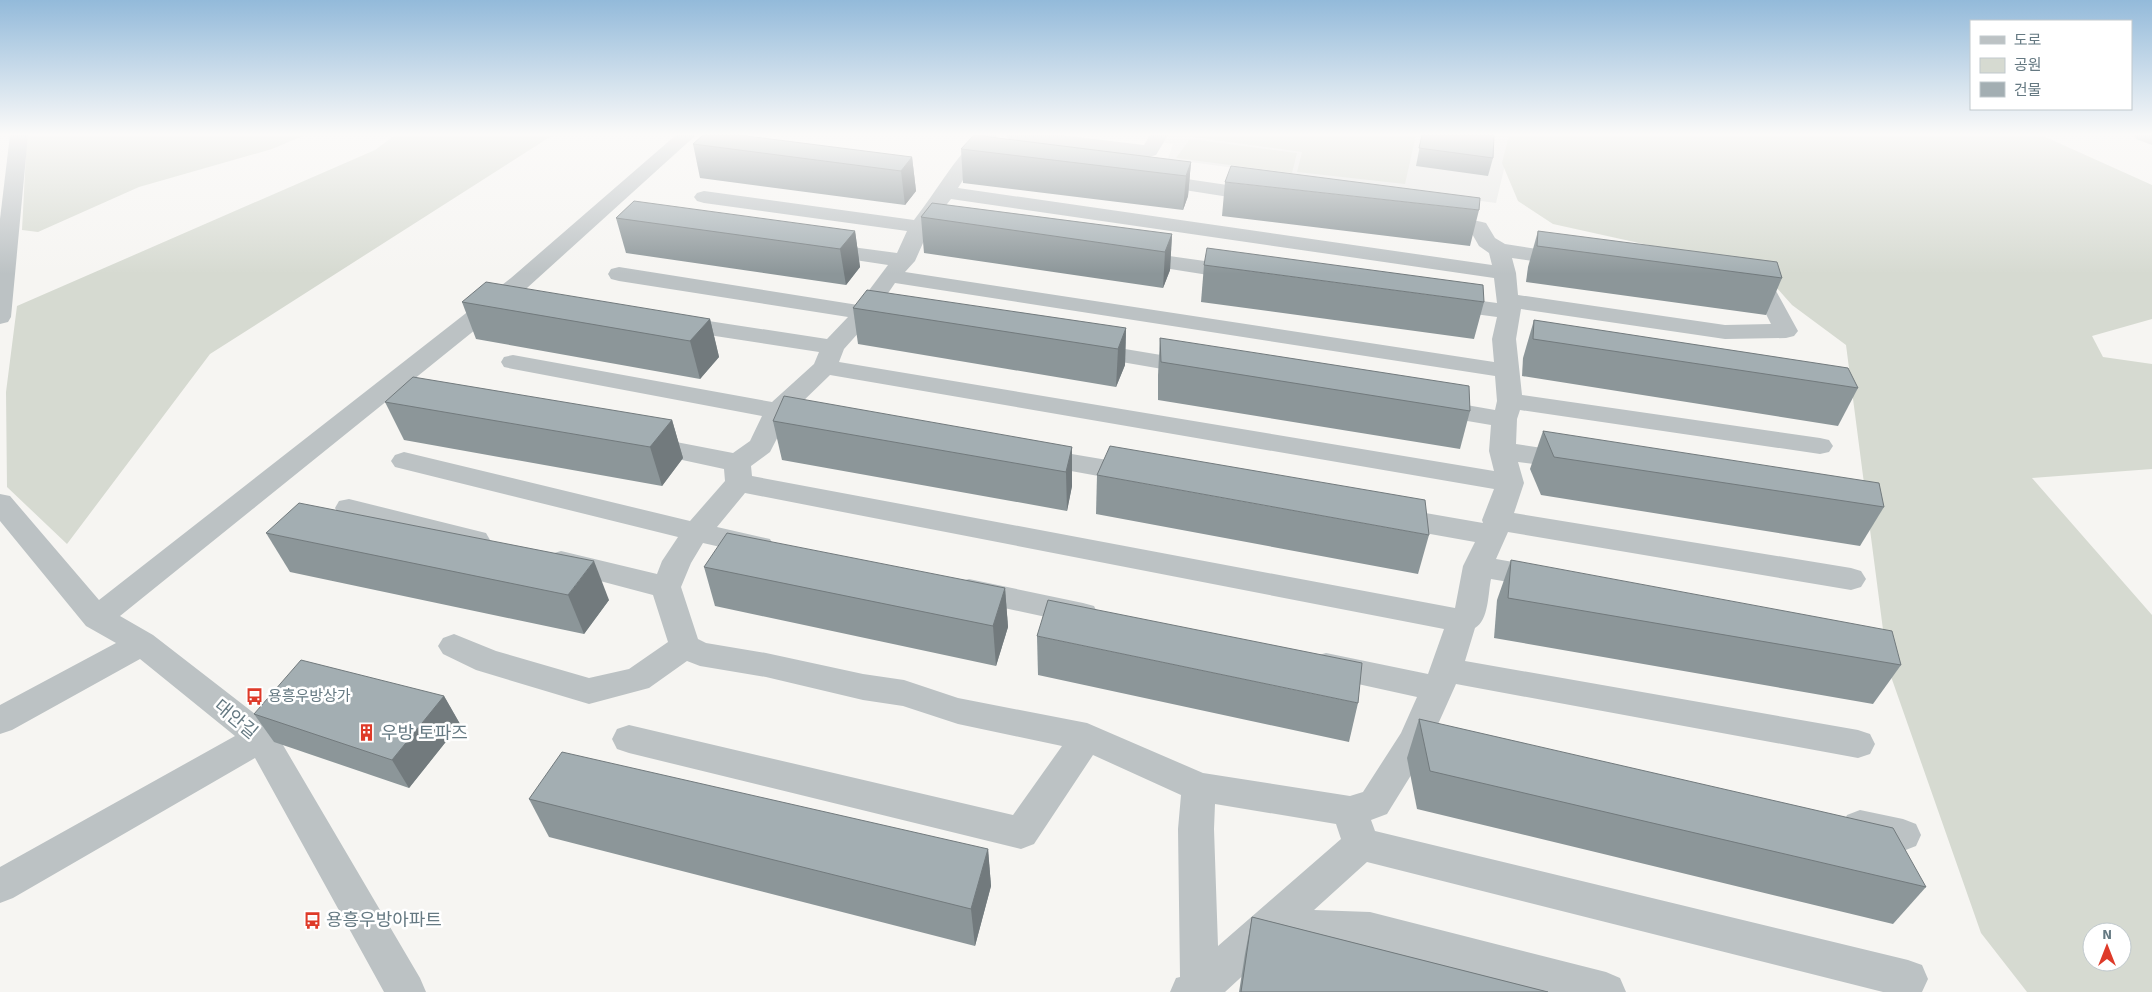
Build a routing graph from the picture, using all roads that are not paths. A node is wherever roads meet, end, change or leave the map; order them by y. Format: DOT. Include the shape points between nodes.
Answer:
graph roads {
  1 [pos="14,181"];
  2 [pos="634,181"];
  3 [pos="955,181"];
  4 [pos="1143,181"];
  5 [pos="946,192"];
  6 [pos="704,197"];
  7 [pos="1278,198"];
  8 [pos="1206,209"];
  9 [pos="1422,219"];
  10 [pos="920,226"];
  11 [pos="979,235"];
  12 [pos="807,247"];
  13 [pos="1117,255"];
  14 [pos="1588,262"];
  15 [pos="897,268"];
  16 [pos="618,274"];
  17 [pos="1264,276"];
  18 [pos="1716,280"];
  19 [pos="1421,300"];
  20 [pos="1508,302"];
  21 [pos="1,305"];
  22 [pos="864,313"];
  23 [pos="658,320"];
  24 [pos="913,321"];
  25 [pos="1071,347"];
  26 [pos="829,357"];
  27 [pos="513,362"];
  28 [pos="1218,371"];
  29 [pos="1507,397"];
  30 [pos="1405,402"];
  31 [pos="777,412"];
  32 [pos="836,422"];
  33 [pos="620,440"];
  34 [pos="1820,446"];
  35 [pos="1502,451"];
  36 [pos="1012,452"];
  37 [pos="404,461"];
  38 [pos="1601,464"];
  39 [pos="738,473"];
  40 [pos="1159,478"];
  41 [pos="1510,483"];
  42 [pos="0,503"];
  43 [pos="349,508"];
  44 [pos="1365,513"];
  45 [pos="1495,527"];
  46 [pos="696,532"];
  47 [pos="503,547"];
  48 [pos="784,550"];
  49 [pos="532,554"];
  50 [pos="1478,566"];
  51 [pos="1851,579"];
  52 [pos="1565,580"];
  53 [pos="940,584"];
  54 [pos="666,587"];
  55 [pos="97,618"];
  56 [pos="1105,618"];
  57 [pos="1462,621"];
  58 [pos="142,643"];
  59 [pos="454,646"];
  60 [pos="685,646"];
  61 [pos="1300,660"];
  62 [pos="1442,679"];
  63 [pos="0,721"];
  64 [pos="1087,737"];
  65 [pos="261,738"];
  66 [pos="629,739"];
  67 [pos="1858,744"];
  68 [pos="1199,787"];
  69 [pos="1834,822"];
  70 [pos="1355,828"];
  71 [pos="1903,835"];
  72 [pos="0,886"];
  73 [pos="1266,927"];
  74 [pos="1908,979"];
  75 [pos="1195,990"];
  76 [pos="406,992"];
  77 [pos="1606,992"];
  1 -- 21 [label="street"];
  2 -- 55 [label="street" via="519,282"];
  3 -- 5 [label="street"];
  4 -- 8 [label="street"];
  5 -- 8 [label="street"];
  5 -- 10 [label="street"];
  6 -- 10 [label="street"];
  7 -- 8 [label="street"];
  8 -- 20 [label="street"];
  9 -- 20 [label="street" via="1479,227"];
  10 -- 11 [label="street"];
  10 -- 15 [label="street"];
  12 -- 15 [label="street"];
  13 -- 17 [label="street"];
  14 -- 20 [label="street"];
  15 -- 22 [label="street"];
  15 -- 29 [label="street"];
  16 -- 22 [label="street"];
  18 -- 20 [label="street" via="1767,294 1786,331 1725,332"];
  19 -- 20 [label="street"];
  20 -- 29 [label="street"];
  22 -- 24 [label="street"];
  22 -- 26 [label="street"];
  23 -- 26 [label="street"];
  25 -- 28 [label="street"];
  26 -- 31 [label="street"];
  26 -- 41 [label="street"];
  27 -- 31 [label="street"];
  29 -- 30 [label="street"];
  29 -- 34 [label="street"];
  29 -- 35 [label="street"];
  31 -- 32 [label="street"];
  31 -- 39 [label="street" via="761,446"];
  33 -- 39 [label="street"];
  35 -- 38 [label="street"];
  35 -- 41 [label="street"];
  36 -- 40 [label="street"];
  37 -- 46 [label="street"];
  39 -- 46 [label="street"];
  39 -- 57 [label="street"];
  41 -- 45 [label="street"];
  42 -- 55 [label="street, 대안길"];
  43 -- 47 [label="street"];
  44 -- 45 [label="street"];
  45 -- 50 [label="street"];
  45 -- 51 [label="street"];
  46 -- 48 [label="street"];
  46 -- 54 [label="street"];
  49 -- 54 [label="street"];
  50 -- 52 [label="street"];
  50 -- 57 [label="street" via="1469,617"];
  53 -- 56 [label="street"];
  54 -- 60 [label="street"];
  55 -- 58 [label="street, 대안길"];
  57 -- 62 [label="street"];
  58 -- 63 [label="street"];
  58 -- 65 [label="street, 대안길"];
  59 -- 60 [label="street" via="504,666 589,691 638,679"];
  60 -- 64 [label="street" via="700,654 904,693 958,711"];
  61 -- 62 [label="street"];
  62 -- 67 [label="street"];
  62 -- 70 [label="street" via="1428,744"];
  64 -- 66 [label="street" via="1021,833"];
  64 -- 68 [label="street"];
  65 -- 72 [label="street"];
  65 -- 76 [label="street, 대안길"];
  68 -- 70 [label="street"];
  68 -- 75 [label="street"];
  69 -- 71 [label="street"];
  70 -- 73 [label="street"];
  70 -- 74 [label="street"];
  73 -- 75 [label="street"];
  73 -- 77 [label="street" via="1370,930"];
}
